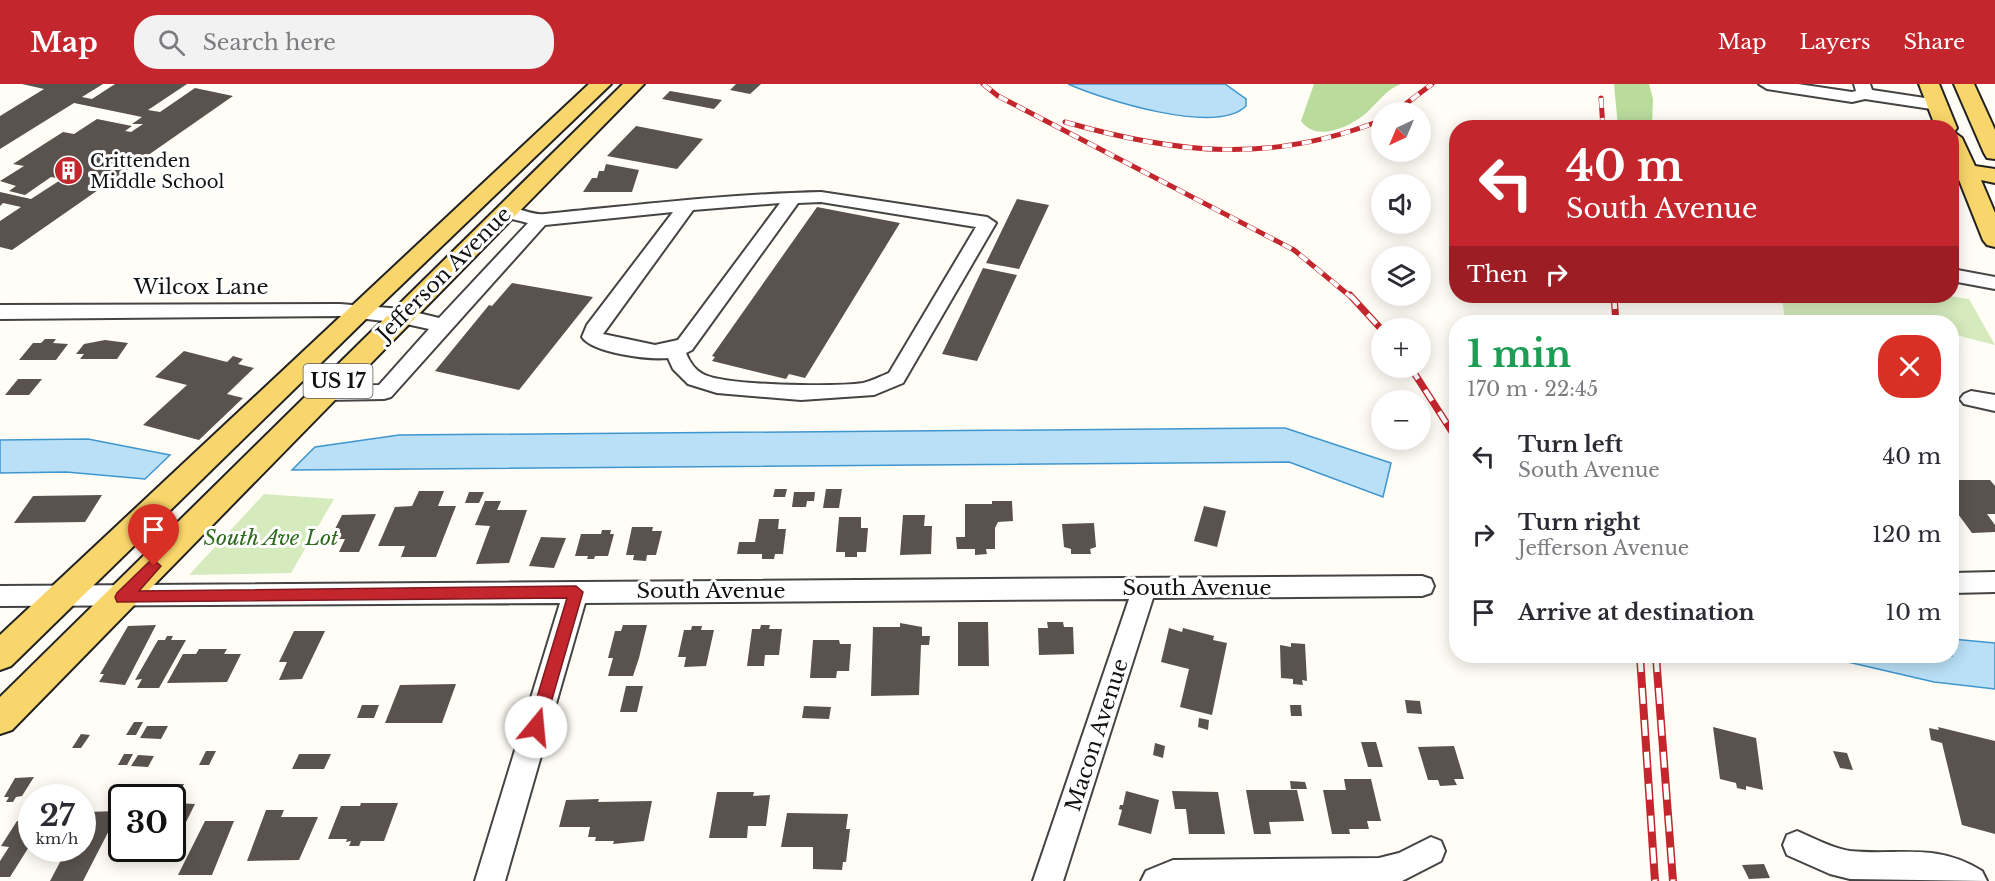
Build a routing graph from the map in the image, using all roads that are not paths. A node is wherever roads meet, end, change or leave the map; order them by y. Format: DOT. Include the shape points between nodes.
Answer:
graph roads {
  1 [pos="601,84"];
  2 [pos="634,84"];
  3 [pos="1767,84"];
  4 [pos="1929,84"];
  5 [pos="1964,84"];
  6 [pos="1864,89"];
  7 [pos="1938,105"];
  8 [pos="1944,120"];
  9 [pos="1995,153"];
  10 [pos="1959,156"];
  11 [pos="1965,171"];
  12 [pos="1995,176"];
  13 [pos="794,198"];
  14 [pos="687,206"];
  15 [pos="506,212"];
  16 [pos="540,220"];
  17 [pos="1995,240"];
  18 [pos="1959,276"];
  19 [pos="1995,283"];
  20 [pos="359,311"];
  21 [pos="0,312"];
  22 [pos="402,316"];
  23 [pos="443,326"];
  24 [pos="675,351"];
  25 [pos="326,393"];
  26 [pos="1971,399"];
  27 [pos="1995,403"];
  28 [pos="1995,582"];
  29 [pos="1959,583"];
  30 [pos="1422,586"];
  31 [pos="1143,588"];
  32 [pos="576,592"];
  33 [pos="63,595"];
  34 [pos="0,596"];
  35 [pos="123,597"];
  36 [pos="0,656"];
  37 [pos="0,718"];
  38 [pos="1797,845"];
  39 [pos="1431,851"];
  40 [pos="490,881"];
  41 [pos="1048,881"];
  42 [pos="1156,881"];
  43 [pos="1972,881"];
  1 -- 20 [label="main road, Jefferson Avenue / US 17"];
  2 -- 15 [label="main road, Jefferson Avenue / US 17"];
  3 -- 6 [label="street" via="1852,97"];
  4 -- 7 [label="main road"];
  5 -- 9 [label="main road"];
  6 -- 7 [label="street"];
  7 -- 8 [label="main road"];
  10 -- 11 [label="main road"];
  11 -- 12 [label="main road"];
  11 -- 17 [label="main road"];
  13 -- 14 [label="street"];
  13 -- 24 [label="street" via="685,345"];
  13 -- 24 [label="street" via="820,196 987,223 896,378 867,390 801,393 717,386 694,379 680,364"];
  14 -- 16 [label="street"];
  14 -- 24 [label="street" via="592,337 660,353"];
  15 -- 16 [label="street"];
  15 -- 22 [label="main road, Jefferson Avenue / US 17"];
  16 -- 23 [label="street"];
  18 -- 19 [label="street"];
  20 -- 21 [label="street, Wilcox Lane"];
  20 -- 22 [label="street, Wilcox Lane"];
  20 -- 33 [label="main road, Jefferson Avenue / US 17"];
  22 -- 23 [label="street, Wilcox Lane"];
  22 -- 25 [label="main road, Jefferson Avenue / US 17"];
  23 -- 25 [label="street" via="384,392"];
  25 -- 35 [label="main road, Jefferson Avenue / US 17"];
  26 -- 27 [label="street"];
  28 -- 29 [label="street"];
  30 -- 31 [label="street, South Avenue"];
  31 -- 32 [label="street, South Avenue"];
  31 -- 41 [label="street, Macon Avenue"];
  32 -- 35 [label="street, South Avenue"];
  32 -- 40 [label="street"];
  33 -- 34 [label="street, South Avenue"];
  33 -- 35 [label="street, South Avenue"];
  33 -- 36 [label="main road, Jefferson Avenue / US 17"];
  35 -- 37 [label="main road, Jefferson Avenue / US 17"];
  38 -- 43 [label="street" via="1849,865 1938,866 1957,871"];
  39 -- 42 [label="street" via="1404,866 1379,873 1173,874"];
}
